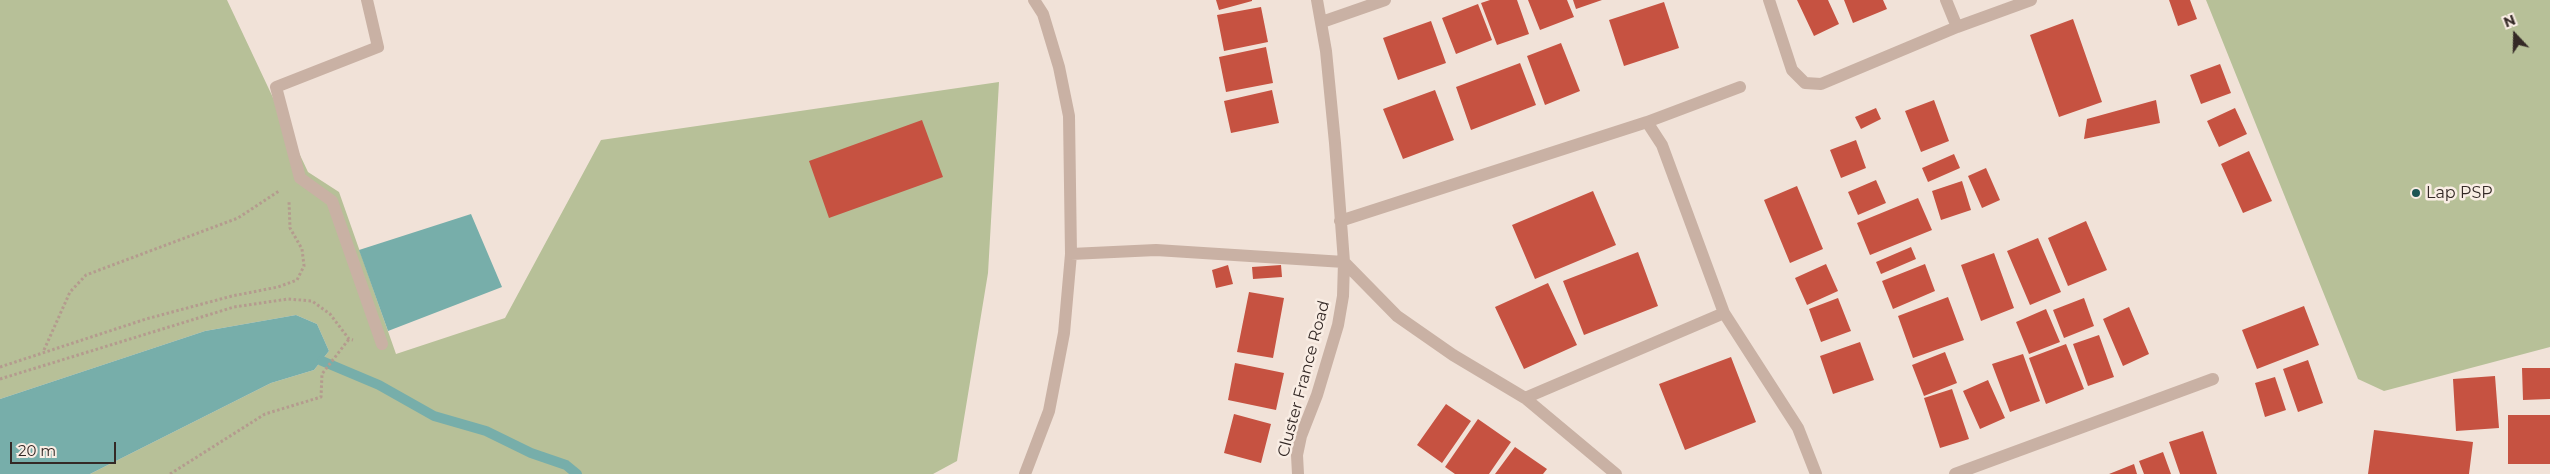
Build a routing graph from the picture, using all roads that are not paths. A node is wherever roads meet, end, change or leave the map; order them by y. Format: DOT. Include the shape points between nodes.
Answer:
graph roads {
  1 [pos="367,0"];
  2 [pos="1034,0"];
  3 [pos="1317,0"];
  4 [pos="1385,0"];
  5 [pos="1769,0"];
  6 [pos="1946,0"];
  7 [pos="2031,0"];
  8 [pos="1322,22"];
  9 [pos="1957,27"];
  10 [pos="1740,88"];
  11 [pos="1647,122"];
  12 [pos="1340,221"];
  13 [pos="1071,254"];
  14 [pos="1344,262"];
  15 [pos="1724,313"];
  16 [pos="382,344"];
  17 [pos="2213,379"];
  18 [pos="1525,398"];
  19 [pos="1025,474"];
  20 [pos="1298,474"];
  21 [pos="1616,474"];
  22 [pos="1816,474"];
  23 [pos="1955,474"];
  1 -- 16 [label="street" via="378,47 276,87 300,178 332,201"];
  2 -- 13 [label="street" via="1043,14 1059,67 1069,116"];
  3 -- 8 [label="street, Cluster France Road"];
  4 -- 8 [label="street"];
  5 -- 9 [label="street" via="1792,70 1805,82 1821,84"];
  6 -- 9 [label="street"];
  7 -- 9 [label="street"];
  8 -- 12 [label="street, Cluster France Road"];
  10 -- 11 [label="street"];
  11 -- 12 [label="street"];
  11 -- 15 [label="street" via="1662,145"];
  12 -- 14 [label="street, Cluster France Road"];
  13 -- 14 [label="street" via="1156,250"];
  13 -- 19 [label="street" via="1064,333 1049,411"];
  14 -- 18 [label="street" via="1397,316 1453,355"];
  14 -- 20 [label="street, Cluster France Road" via="1338,324 1301,436"];
  15 -- 18 [label="street"];
  15 -- 22 [label="street" via="1798,428"];
  17 -- 23 [label="street"];
  18 -- 21 [label="street"];
}
